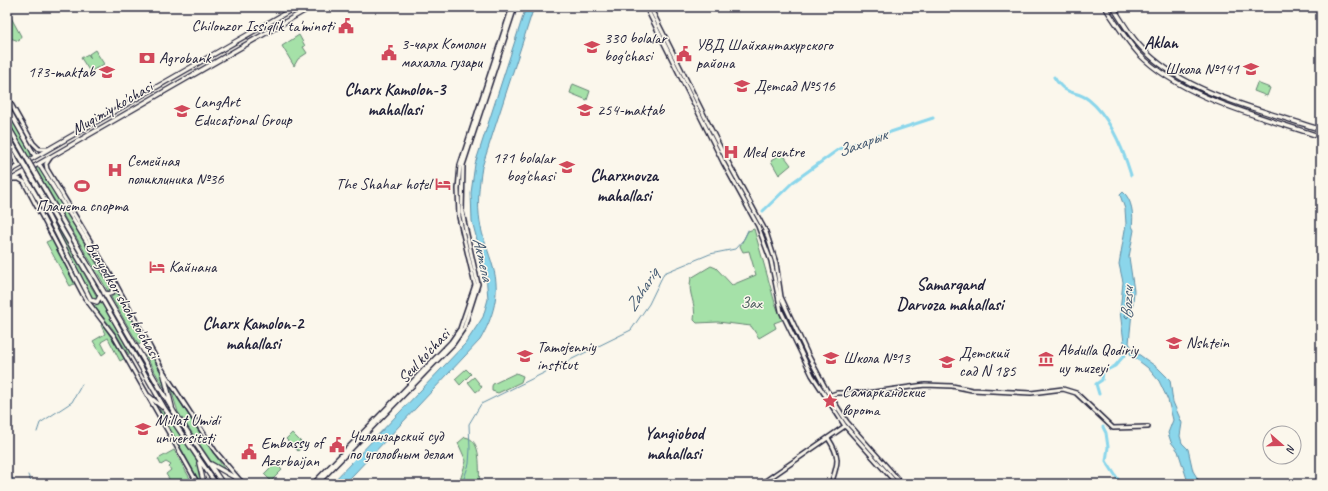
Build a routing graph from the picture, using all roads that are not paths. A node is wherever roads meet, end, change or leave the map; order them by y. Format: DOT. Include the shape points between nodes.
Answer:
graph roads {
  1 [pos="296,7"];
  2 [pos="512,7"];
  3 [pos="515,7"];
  4 [pos="646,7"];
  5 [pos="650,7"];
  6 [pos="1105,7"];
  7 [pos="1113,7"];
  8 [pos="306,8"];
  9 [pos="252,32"];
  10 [pos="256,39"];
  11 [pos="1137,42"];
  12 [pos="1132,46"];
  13 [pos="1160,64"];
  14 [pos="189,68"];
  15 [pos="1156,68"];
  16 [pos="194,75"];
  17 [pos="7,97"];
  18 [pos="13,107"];
  19 [pos="8,108"];
  20 [pos="7,124"];
  21 [pos="91,124"];
  22 [pos="1321,130"];
  23 [pos="95,132"];
  24 [pos="7,134"];
  25 [pos="1321,137"];
  26 [pos="7,145"];
  27 [pos="50,148"];
  28 [pos="7,153"];
  29 [pos="35,156"];
  30 [pos="52,157"];
  31 [pos="39,164"];
  32 [pos="19,166"];
  33 [pos="7,173"];
  34 [pos="23,173"];
  35 [pos="12,179"];
  36 [pos="7,182"];
  37 [pos="50,225"];
  38 [pos="104,292"];
  39 [pos="100,295"];
  40 [pos="163,371"];
  41 [pos="149,396"];
  42 [pos="830,396"];
  43 [pos="825,397"];
  44 [pos="165,409"];
  45 [pos="174,412"];
  46 [pos="845,426"];
  47 [pos="1148,427"];
  48 [pos="828,438"];
  49 [pos="353,446"];
  50 [pos="198,460"];
  51 [pos="208,463"];
  52 [pos="242,483"];
  53 [pos="198,484"];
  54 [pos="204,484"];
  55 [pos="216,484"];
  56 [pos="223,484"];
  57 [pos="313,484"];
  58 [pos="316,484"];
  59 [pos="761,484"];
  60 [pos="831,484"];
  61 [pos="897,484"];
  62 [pos="902,484"];
  1 -- 9 [label="main road, Muqimiy ko'chasi"];
  2 -- 49 [label="main road, Seul ko'chasi" via="460,170 460,222 475,284 461,327 451,342"];
  3 -- 49 [label="main road, Seul ko'chasi" via="462,170 463,221 478,281 464,328 457,340"];
  4 -- 43 [label="main road" via="723,162 756,222 771,261 781,311"];
  5 -- 42 [label="main road" via="759,218 772,248 786,309"];
  6 -- 12 [label="main road"];
  7 -- 11 [label="main road"];
  8 -- 10 [label="main road, Muqimiy ko'chasi"];
  9 -- 10 [label="main road" via="256,34"];
  9 -- 14 [label="main road, Muqimiy ko'chasi"];
  10 -- 16 [label="main road, Muqimiy ko'chasi"];
  11 -- 12 [label="main road"];
  11 -- 13 [label="main road"];
  12 -- 15 [label="main road"];
  13 -- 15 [label="main road" via="1156,65"];
  13 -- 22 [label="main road" via="1177,77 1200,89"];
  14 -- 16 [label="main road"];
  14 -- 21 [label="main road, Muqimiy ko'chasi"];
  15 -- 25 [label="main road" via="1175,82 1202,96"];
  16 -- 23 [label="main road, Muqimiy ko'chasi"];
  17 -- 18 [label="main road"];
  18 -- 19 [label="main road" via="11,110"];
  18 -- 27 [label="main road" via="36,147 41,150"];
  19 -- 29 [label="main road"];
  20 -- 38 [label="main road, Bunyodkor shoh ko'chasi, bridge"];
  21 -- 23 [label="main road" via="91,130"];
  21 -- 27 [label="main road, Muqimiy ko'chasi"];
  23 -- 30 [label="main road, Muqimiy ko'chasi"];
  24 -- 39 [label="main road, Bunyodkor shoh ko'chasi, bridge"];
  26 -- 32 [label="main road"];
  27 -- 29 [label="main road, Muqimiy ko'chasi"];
  28 -- 33 [label="main road" via="12,165"];
  29 -- 32 [label="main road, Muqimiy ko'chasi"];
  30 -- 31 [label="main road, Muqimiy ko'chasi"];
  30 -- 40 [label="main road" via="46,163 47,169 113,278"];
  31 -- 34 [label="main road, Muqimiy ko'chasi"];
  31 -- 38 [label="main road" via="113,284 112,293"];
  32 -- 33 [label="main road, Muqimiy ko'chasi"];
  34 -- 35 [label="main road, Muqimiy ko'chasi"];
  34 -- 37 [label="main road"];
  35 -- 36 [label="main road, Muqimiy ko'chasi"];
  35 -- 37 [label="main road" via="24,182"];
  37 -- 39 [label="main road" via="91,300 97,302"];
  37 -- 41 [label="main road" via="87,301 114,336"];
  38 -- 45 [label="main road, Bunyodkor shoh ko'chasi"];
  39 -- 44 [label="main road, Bunyodkor shoh ko'chasi"];
  40 -- 45 [label="main road"];
  40 -- 52 [label="main road" via="215,451"];
  41 -- 44 [label="main road"];
  41 -- 53 [label="main road"];
  42 -- 43 [label="main road"];
  42 -- 47 [label="main road" via="837,393 867,393 925,386 1031,393 1063,389 1076,393 1115,428"];
  42 -- 62 [label="main road" via="847,422"];
  43 -- 46 [label="main road"];
  44 -- 50 [label="main road, Bunyodkor shoh ko'chasi"];
  45 -- 51 [label="main road, Bunyodkor shoh ko'chasi"];
  46 -- 48 [label="main road"];
  46 -- 61 [label="main road"];
  48 -- 59 [label="main road"];
  48 -- 60 [label="main road" via="838,458"];
  49 -- 57 [label="main road, Seul ko'chasi"];
  49 -- 58 [label="main road, Seul ko'chasi"];
  50 -- 54 [label="main road"];
  50 -- 55 [label="main road, Bunyodkor shoh ko'chasi"];
  51 -- 52 [label="main road"];
  51 -- 56 [label="main road, Bunyodkor shoh ko'chasi"];
}
